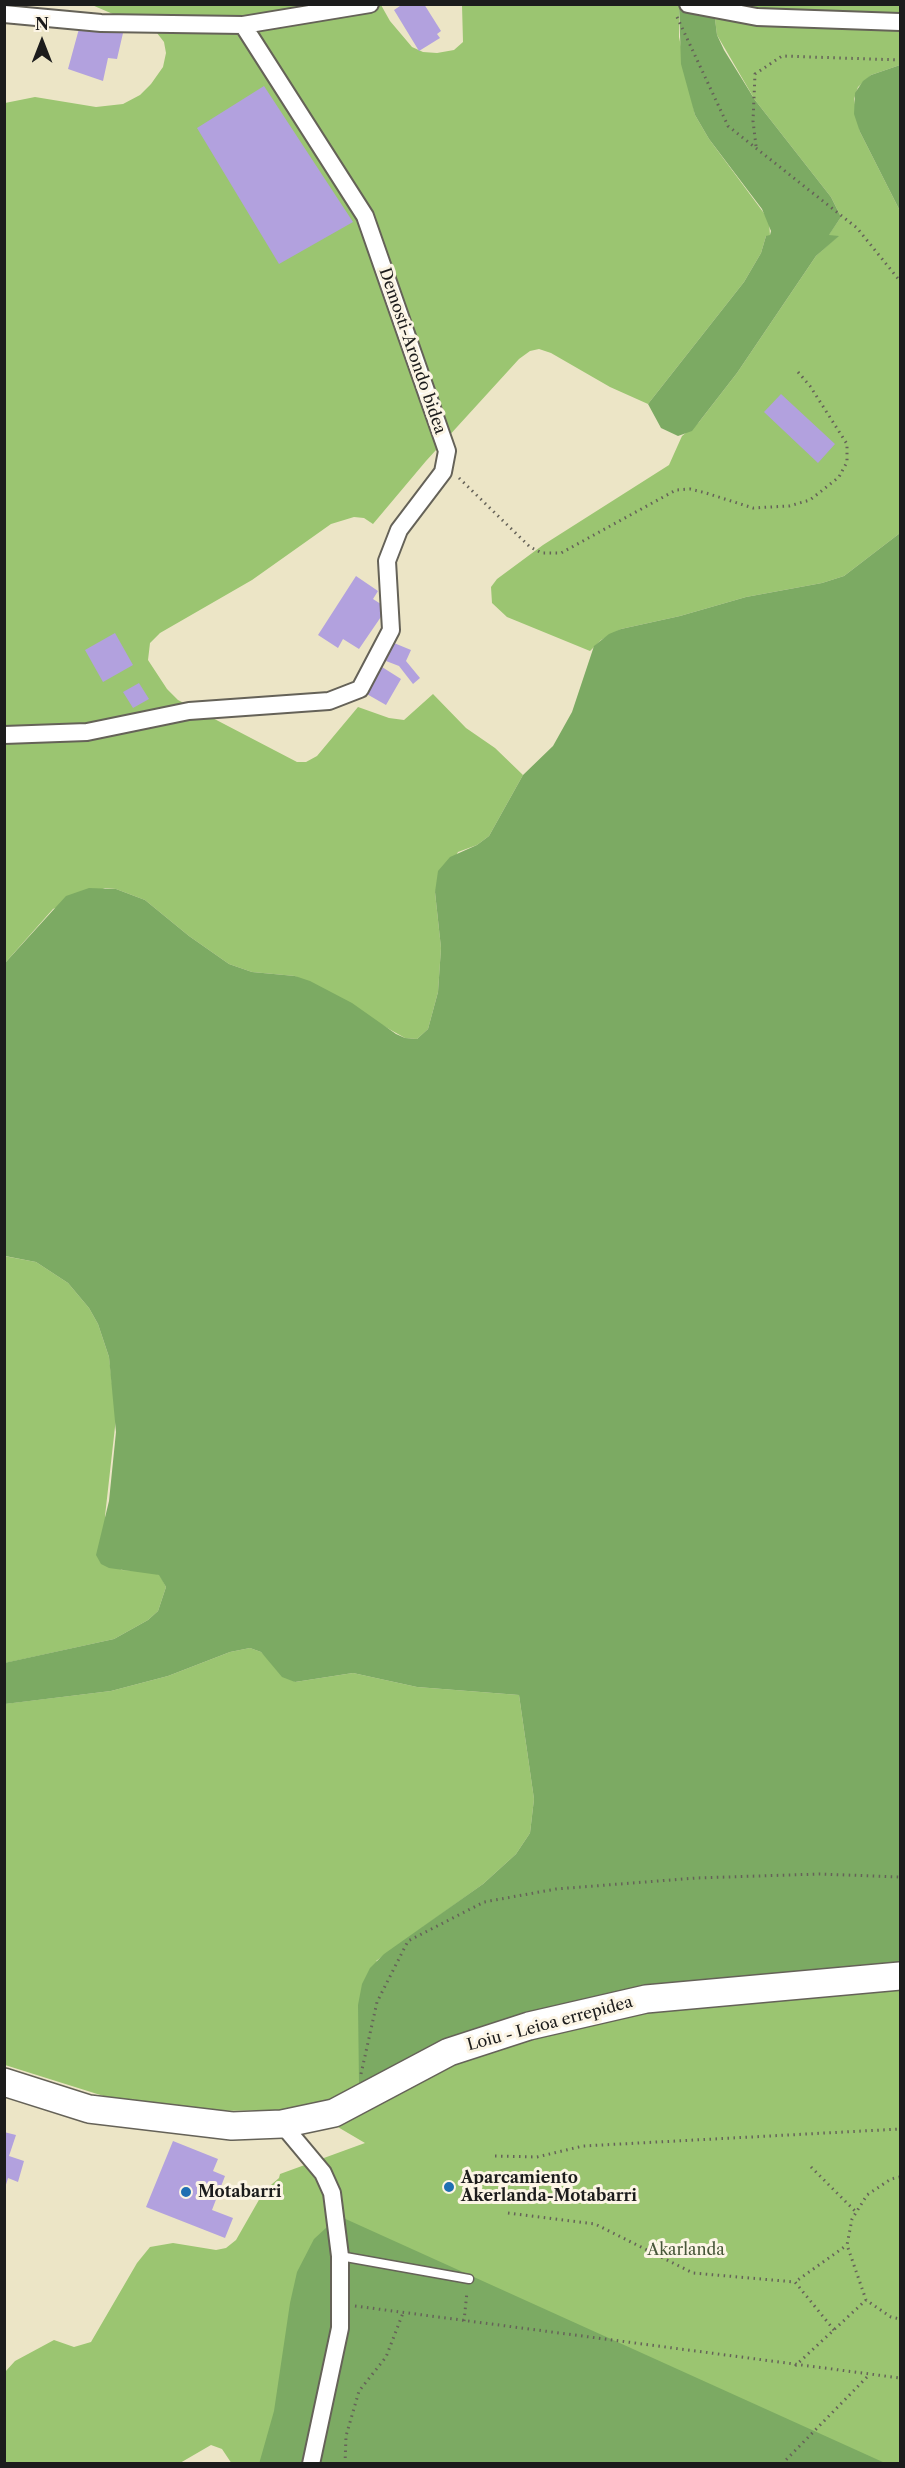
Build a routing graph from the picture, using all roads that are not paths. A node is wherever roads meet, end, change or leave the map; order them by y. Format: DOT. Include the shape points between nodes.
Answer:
graph roads {
  1 [pos="370,4"];
  2 [pos="682,10"];
  3 [pos="4,14"];
  4 [pos="900,22"];
  5 [pos="243,26"];
  6 [pos="4,735"];
  7 [pos="900,1976"];
  8 [pos="4,2082"];
  9 [pos="282,2124"];
  10 [pos="340,2256"];
  11 [pos="469,2279"];
  12 [pos="311,2463"];
  1 -- 5 [label="street"];
  2 -- 4 [label="street"];
  3 -- 5 [label="street" via="101,23"];
  5 -- 6 [label="street, Demosti-Arondo bidea" via="365,216 447,451 442,472 399,530 387,561 392,630 360,689 329,701 189,711 87,732"];
  7 -- 9 [label="main road, Loiu - Leioa errepidea" via="646,1999 529,2026 449,2052 334,2113"];
  8 -- 9 [label="main road, Loiu - Leioa errepidea" via="89,2109 232,2126"];
  9 -- 10 [label="street" via="323,2173 332,2193"];
  10 -- 11 [label="lane"];
  10 -- 12 [label="street" via="340,2328"];
}
